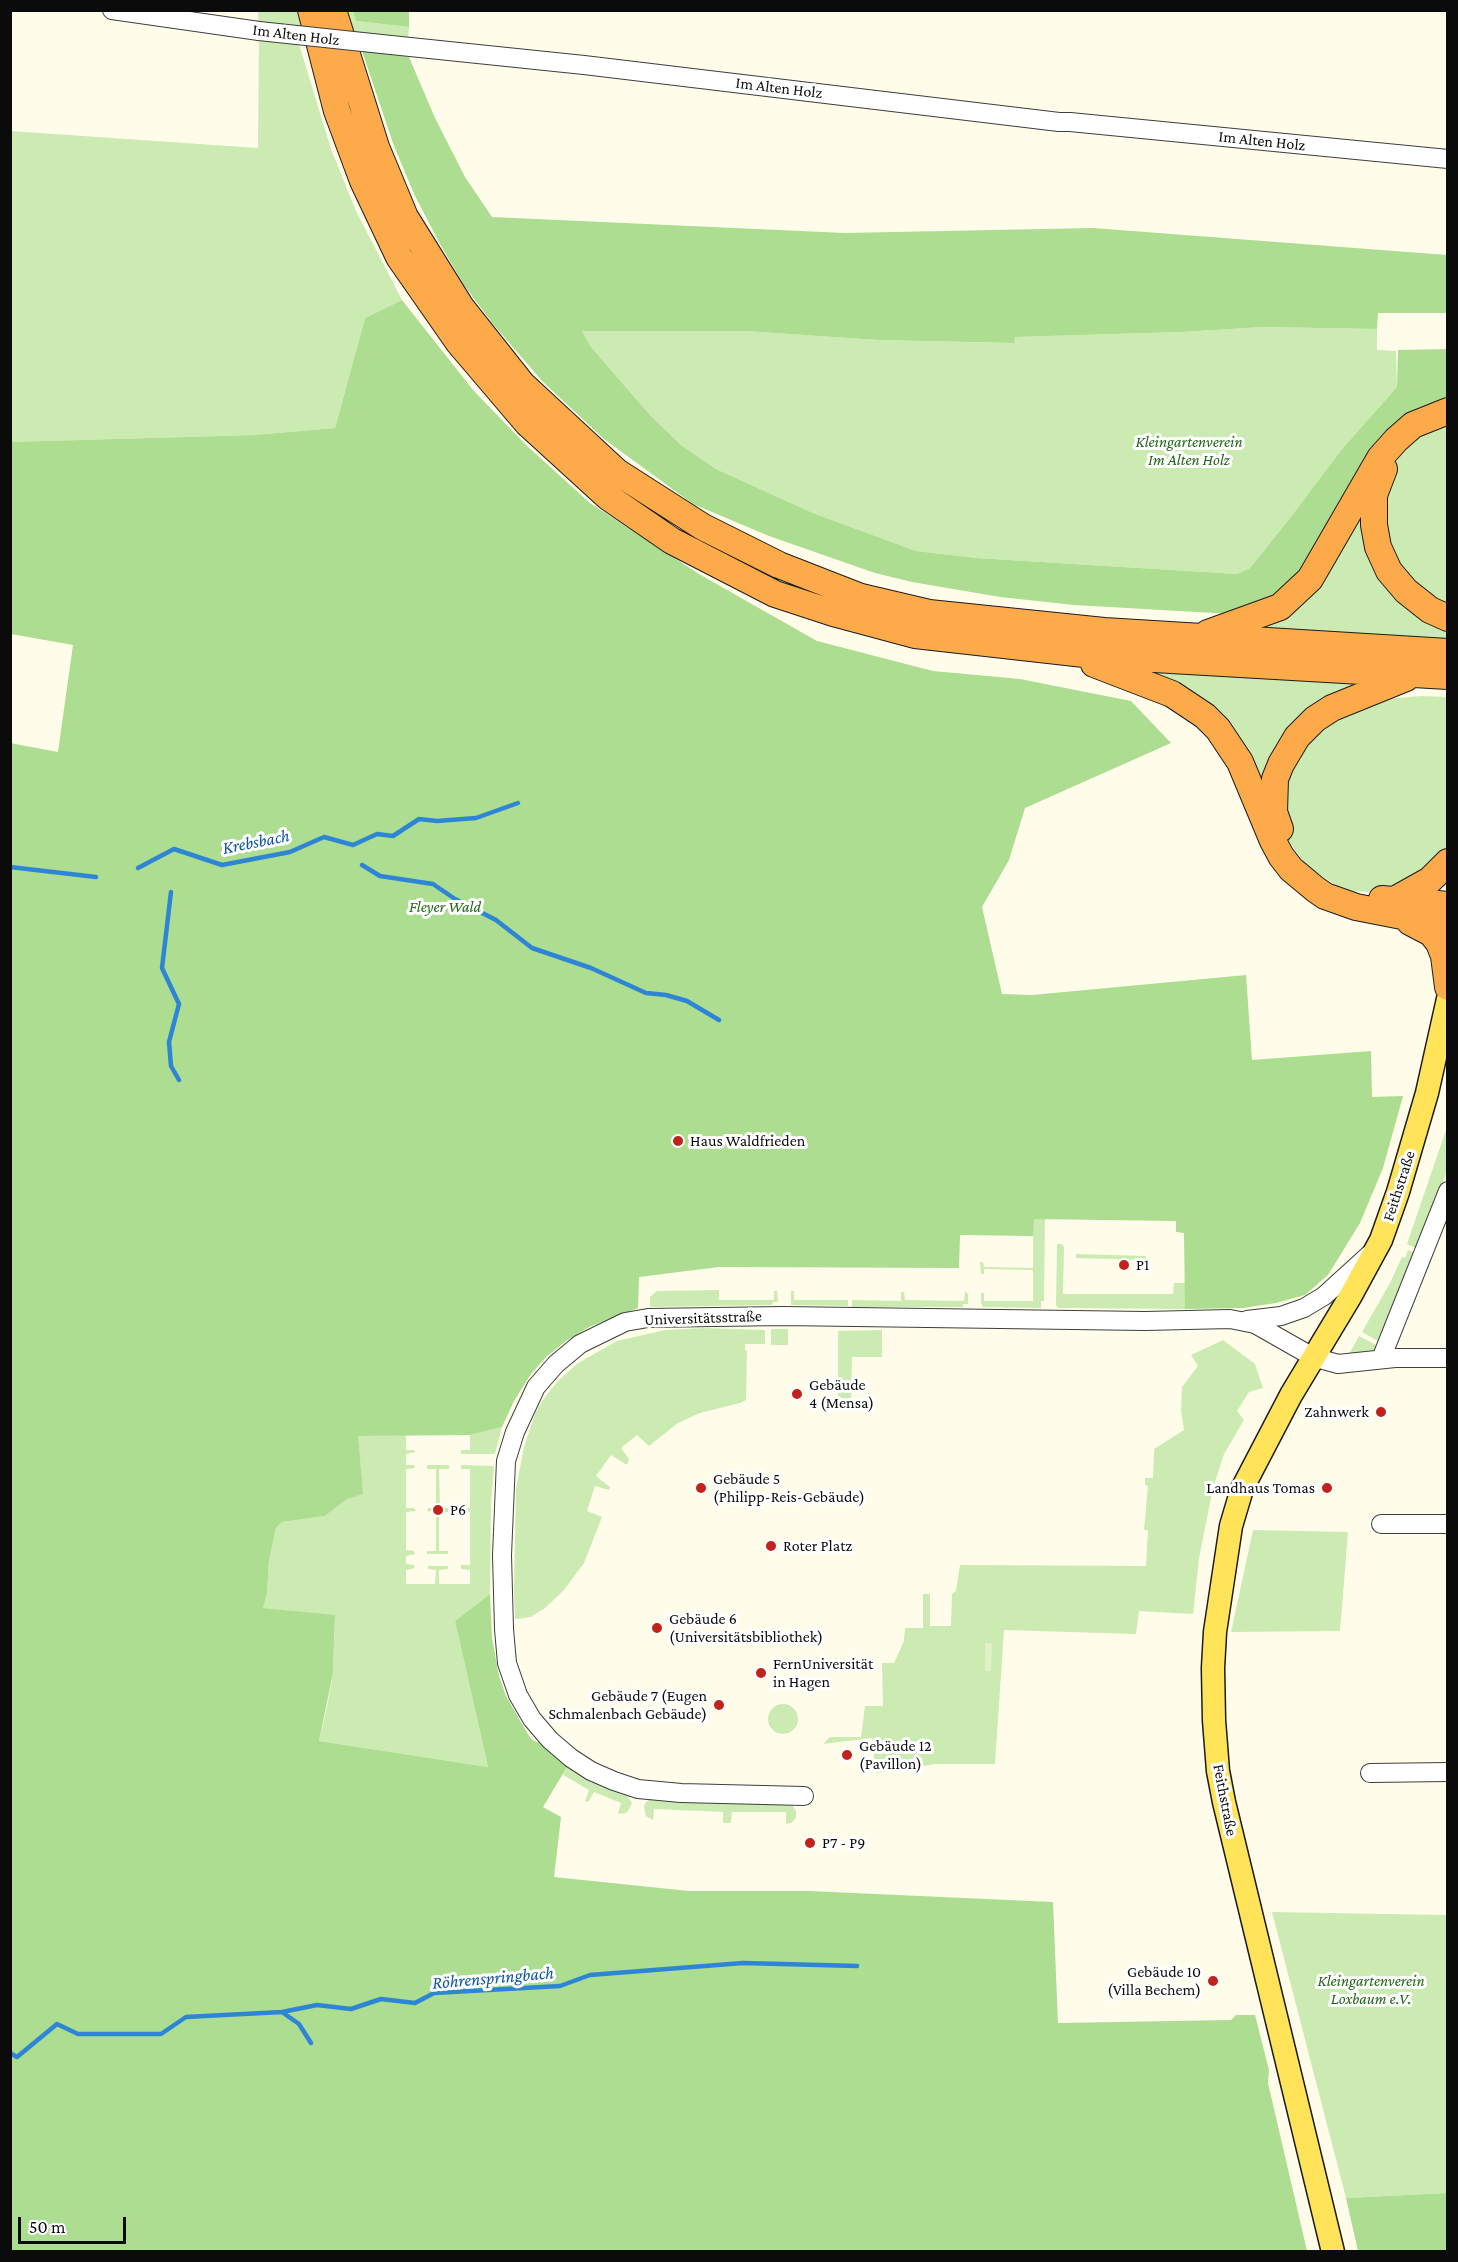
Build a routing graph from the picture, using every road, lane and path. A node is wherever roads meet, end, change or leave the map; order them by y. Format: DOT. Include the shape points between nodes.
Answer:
graph roads {
  1 [pos="112,10"];
  2 [pos="311,10"];
  3 [pos="333,10"];
  4 [pos="1448,159"];
  5 [pos="1448,411"];
  6 [pos="1448,418"];
  7 [pos="1448,618"];
  8 [pos="1196,637"];
  9 [pos="1060,652"];
  10 [pos="1448,652"];
  11 [pos="1415,675"];
  12 [pos="1448,676"];
  13 [pos="1448,862"];
  14 [pos="1448,905"];
  15 [pos="1396,907"];
  16 [pos="1448,925"];
  17 [pos="1448,987"];
  18 [pos="1448,999"];
  19 [pos="1448,1191"];
  20 [pos="1377,1248"];
  21 [pos="1245,1320"];
  22 [pos="1313,1357"];
  23 [pos="1448,1358"];
  24 [pos="1381,1359"];
  25 [pos="1381,1524"];
  26 [pos="1448,1524"];
  27 [pos="1448,1772"];
  28 [pos="1370,1773"];
  29 [pos="804,1796"];
  30 [pos="1333,2252"];
  1 -- 4 [label="street, Im Alten Holz, bridge" via="259,31 596,66 1059,122"];
  2 -- 9 [label="highway" via="337,111 363,181 399,257 459,343 528,424 608,497 672,541 775,594 915,635"];
  3 -- 8 [label="highway" via="376,147 405,217 461,308 522,384 617,472 745,550 861,597 940,615"];
  5 -- 8 [label="highway" via="1413,425 1380,458 1310,579 1280,607"];
  6 -- 7 [label="highway" via="1413,434 1396,452 1374,495 1374,525 1378,547 1389,571 1406,591 1430,610"];
  8 -- 10 [label="highway"];
  9 -- 11 [label="highway"];
  9 -- 15 [label="highway" via="1172,694 1205,716 1240,762 1273,841 1291,869 1325,896 1356,907"];
  11 -- 12 [label="highway"];
  11 -- 15 [label="highway" via="1315,719 1288,749 1275,779 1274,812 1299,863 1339,890"];
  13 -- 15 [label="highway"];
  14 -- 15 [label="highway"];
  15 -- 16 [label="highway"];
  15 -- 17 [label="highway" via="1439,943"];
  18 -- 20 [label="main road, Feithstraße" via="1421,1114"];
  19 -- 24 [label="street"];
  20 -- 21 [label="street, Universitätsstraße" via="1324,1296 1304,1308 1281,1316"];
  20 -- 22 [label="main road, Feithstraße"];
  21 -- 22 [label="street, Universitätsstraße"];
  21 -- 29 [label="street, Universitätsstraße" via="648,1318 602,1332 556,1364 524,1409 507,1461 501,1555 504,1629 507,1663 518,1695 550,1740 581,1765 614,1781 638,1789 681,1793"];
  22 -- 24 [label="street" via="1343,1364"];
  22 -- 30 [label="main road, Feithstraße" via="1238,1502 1223,1568 1213,1677 1218,1771 1224,1802"];
  23 -- 24 [label="street"];
  25 -- 26 [label="street"];
  27 -- 28 [label="street"];
}
